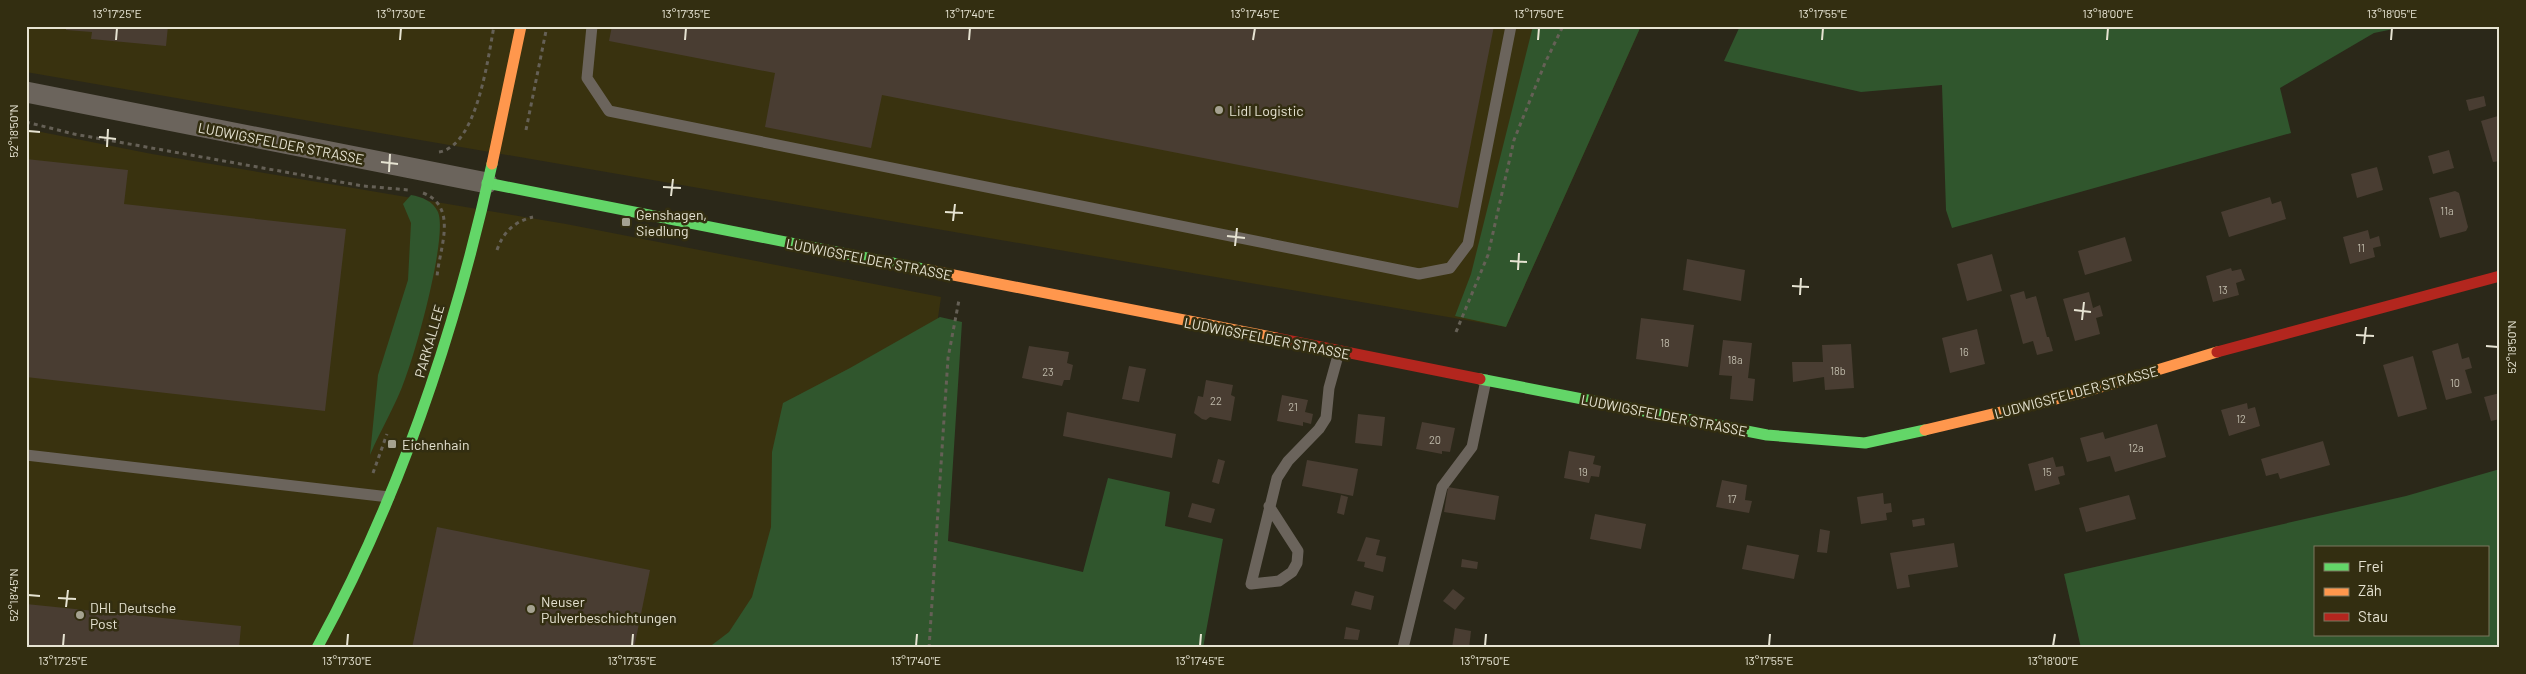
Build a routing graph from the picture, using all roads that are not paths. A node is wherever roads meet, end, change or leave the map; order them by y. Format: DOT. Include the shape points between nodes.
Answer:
graph roads {
  1 [pos="521,26"];
  2 [pos="592,26"];
  3 [pos="1511,26"];
  4 [pos="26,92"];
  5 [pos="487,183"];
  6 [pos="2500,276"];
  7 [pos="1339,352"];
  8 [pos="1486,380"];
  9 [pos="26,455"];
  10 [pos="391,497"];
  11 [pos="1269,506"];
  12 [pos="317,648"];
  13 [pos="1403,648"];
  1 -- 5 [label="street, PARKALLEE"];
  2 -- 3 [label="lane" via="587,78 609,111 1419,274 1450,268 1468,244"];
  4 -- 5 [label="street, LUDWIGSFELDER STRASSE"];
  5 -- 7 [label="street, LUDWIGSFELDER STRASSE"];
  5 -- 10 [label="street, PARKALLEE" via="444,348"];
  6 -- 8 [label="street, LUDWIGSFELDER STRASSE" via="2217,352 2081,393 1865,442 1767,435"];
  7 -- 8 [label="street, LUDWIGSFELDER STRASSE"];
  7 -- 11 [label="lane" via="1329,388 1326,418 1288,461 1277,478"];
  8 -- 13 [label="lane" via="1472,447 1442,487"];
  9 -- 10 [label="lane"];
  10 -- 12 [label="street, PARKALLEE" via="370,547"];
  11 -- 11 [label="lane" via="1265,523 1251,584 1279,581 1298,563 1298,551"];
}
